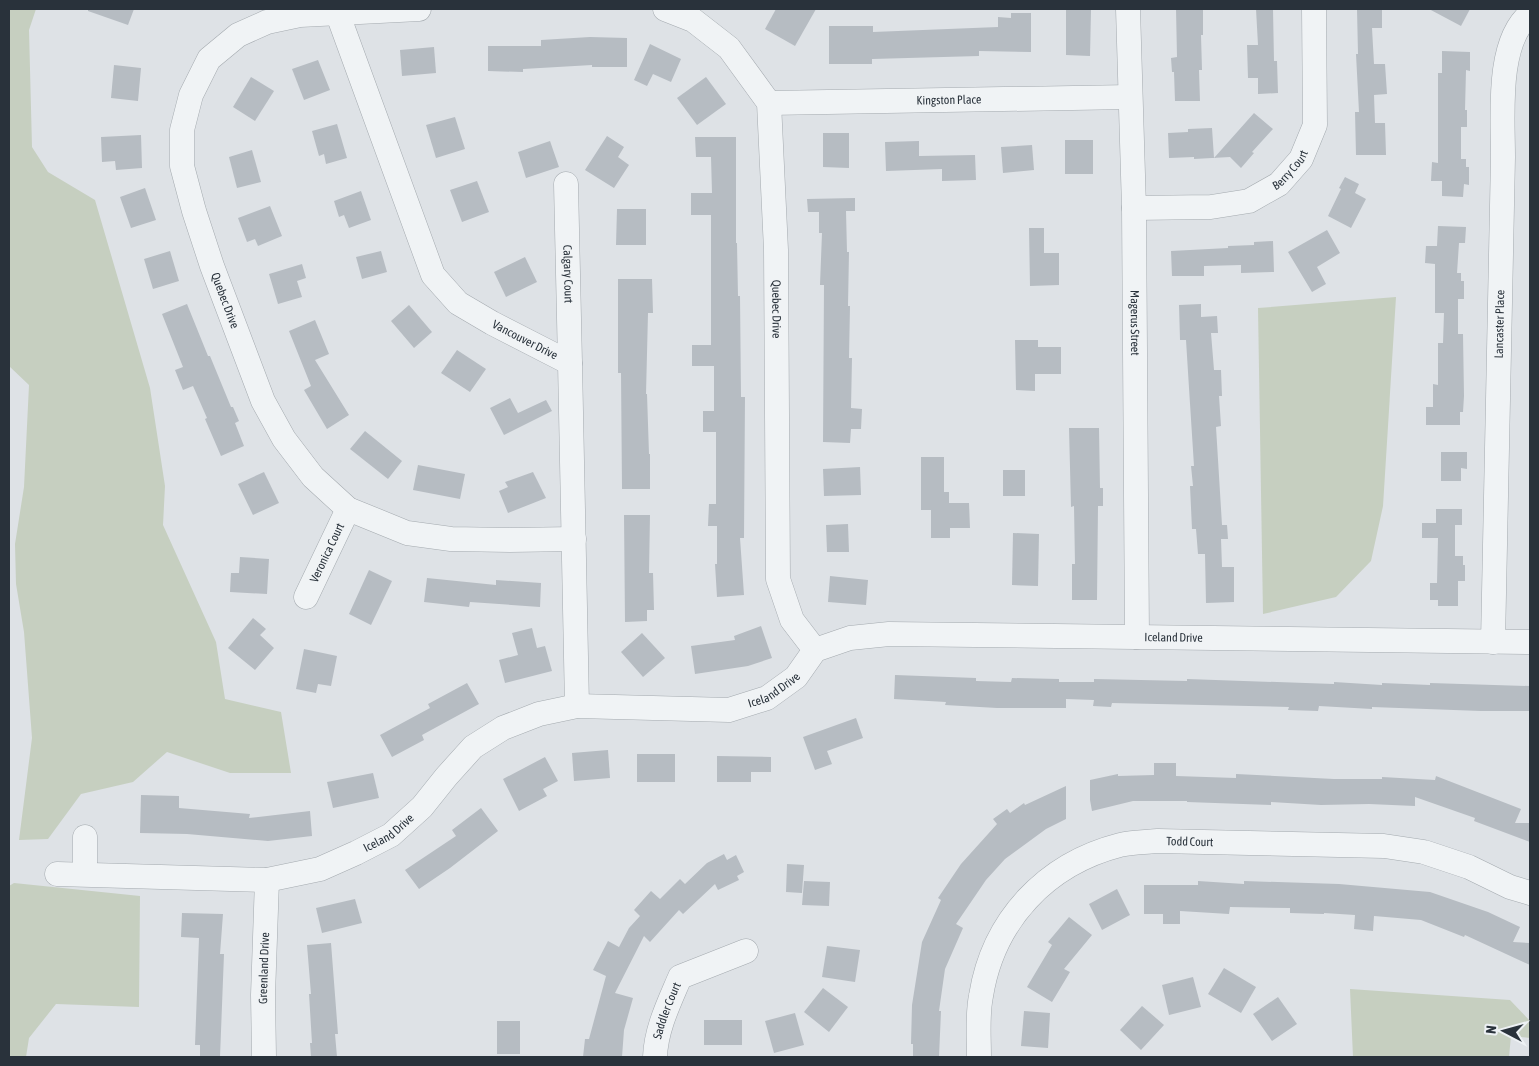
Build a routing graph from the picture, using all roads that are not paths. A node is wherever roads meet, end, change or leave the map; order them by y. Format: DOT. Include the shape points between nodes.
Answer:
graph roads {
  1 [pos="419,9"];
  2 [pos="665,9"];
  3 [pos="1128,9"];
  4 [pos="1314,9"];
  5 [pos="337,12"];
  6 [pos="1530,14"];
  7 [pos="1130,97"];
  8 [pos="768,102"];
  9 [pos="566,184"];
  10 [pos="1134,208"];
  11 [pos="570,363"];
  12 [pos="348,509"];
  13 [pos="574,538"];
  14 [pos="306,598"];
  15 [pos="1137,638"];
  16 [pos="1493,642"];
  17 [pos="1530,642"];
  18 [pos="815,650"];
  19 [pos="577,706"];
  20 [pos="86,837"];
  21 [pos="57,874"];
  22 [pos="84,874"];
  23 [pos="267,880"];
  24 [pos="1530,893"];
  25 [pos="746,951"];
  26 [pos="264,1057"];
  27 [pos="655,1057"];
  28 [pos="979,1057"];
  1 -- 5 [label="street, Quebec Drive"];
  2 -- 8 [label="street" via="693,20 729,48"];
  3 -- 7 [label="street, Magerus Street"];
  4 -- 10 [label="street, Berry Court" via="1315,125 1301,158 1279,184 1249,201 1211,207"];
  5 -- 11 [label="street, Vancouver Drive" via="433,276 458,302"];
  5 -- 12 [label="street, Quebec Drive" via="267,22 238,35 209,59 191,95 182,130 182,166 212,266 263,401 284,439 313,477"];
  6 -- 16 [label="street, Lancaster Place" via="1523,20 1508,51 1503,90"];
  7 -- 8 [label="street, Kingston Place"];
  7 -- 10 [label="street, Magerus Street"];
  8 -- 18 [label="street, Quebec Drive" via="776,250 778,579 792,620"];
  9 -- 11 [label="street, Calgary Court"];
  10 -- 15 [label="street, Magerus Street"];
  11 -- 13 [label="street, Vancouver Drive"];
  12 -- 13 [label="street, Quebec Drive" via="407,533 452,539"];
  12 -- 14 [label="street, Veronica Court"];
  13 -- 19 [label="street, Vancouver Drive"];
  15 -- 16 [label="street, Iceland Drive"];
  15 -- 18 [label="street, Iceland Drive" via="889,634 850,638"];
  16 -- 17 [label="street, Iceland Drive"];
  18 -- 19 [label="street, Iceland Drive" via="796,677 767,698 729,710"];
  19 -- 23 [label="street, Iceland Drive" via="539,714 503,728 473,747 422,807 391,835 320,869"];
  20 -- 22 [label="street"];
  21 -- 22 [label="street, Iceland Drive"];
  22 -- 23 [label="street, Iceland Drive"];
  23 -- 26 [label="street, Greenland Drive"];
  24 -- 28 [label="street, Todd Court" via="1424,852 1384,846 1158,841 1121,844 1079,859 1045,881 1014,914 993,951 980,996"];
  25 -- 27 [label="street, Saddler Court" via="680,977 663,1015"];
}
